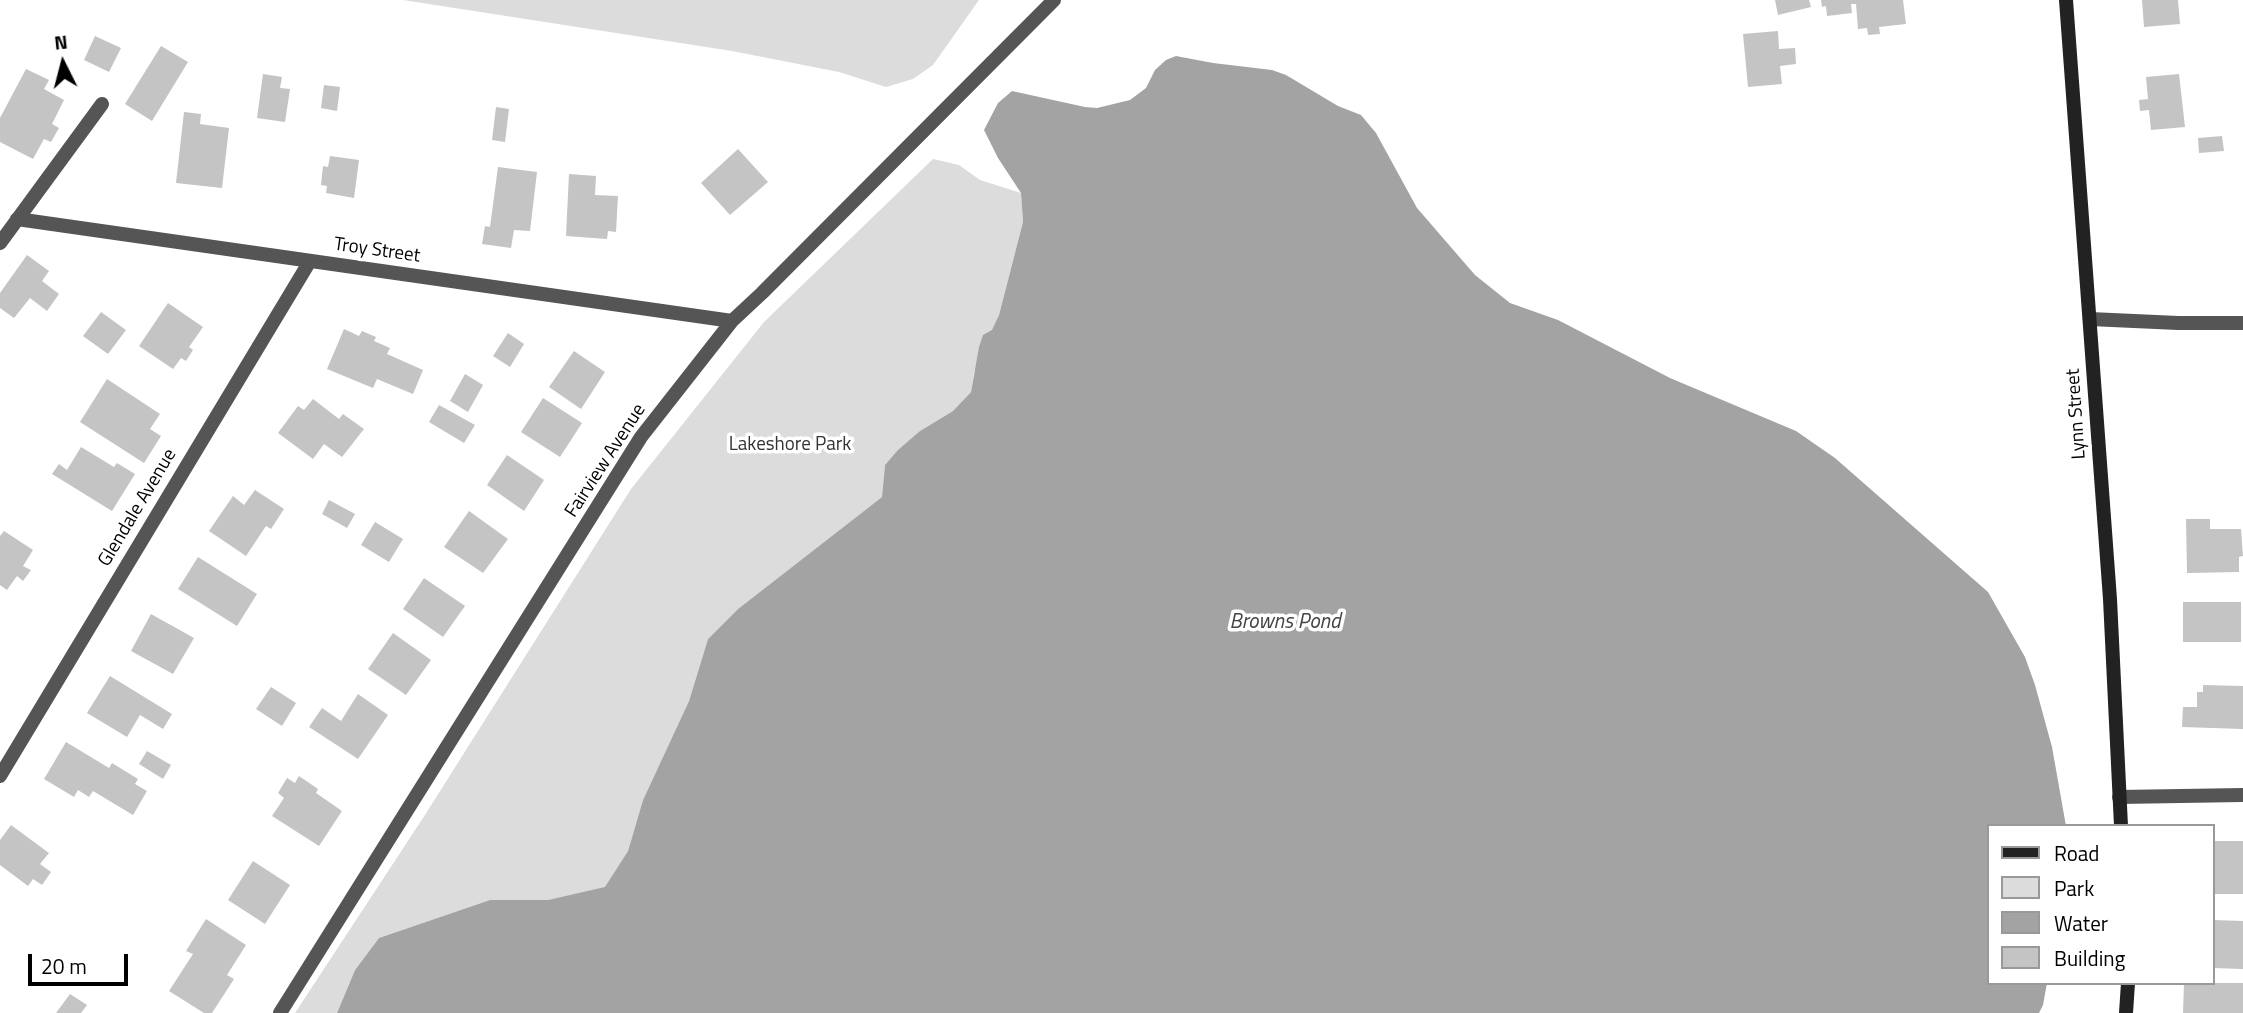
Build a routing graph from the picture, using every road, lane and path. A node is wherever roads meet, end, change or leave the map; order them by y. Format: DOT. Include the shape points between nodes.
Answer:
graph roads {
  1 [pos="1054,0"];
  2 [pos="2066,0"];
  3 [pos="102,104"];
  4 [pos="17,219"];
  5 [pos="0,243"];
  6 [pos="310,261"];
  7 [pos="2090,319"];
  8 [pos="732,321"];
  9 [pos="2243,323"];
  10 [pos="0,776"];
  11 [pos="2243,795"];
  12 [pos="2119,797"];
  13 [pos="2120,824"];
  14 [pos="2128,985"];
  15 [pos="280,1013"];
  16 [pos="2126,1013"];
  1 -- 8 [label="street, Fairview Avenue"];
  2 -- 7 [label="main road, Lynn Street"];
  3 -- 4 [label="street"];
  4 -- 5 [label="street"];
  4 -- 6 [label="street, Troy Street"];
  6 -- 8 [label="street, Troy Street"];
  6 -- 10 [label="street, Glendale Avenue"];
  7 -- 9 [label="street"];
  7 -- 12 [label="main road, Lynn Street"];
  8 -- 15 [label="street, Fairview Avenue" via="641,437"];
  11 -- 12 [label="street"];
  12 -- 13 [label="main road, Lynn Street"];
  14 -- 16 [label="main road"];
}
